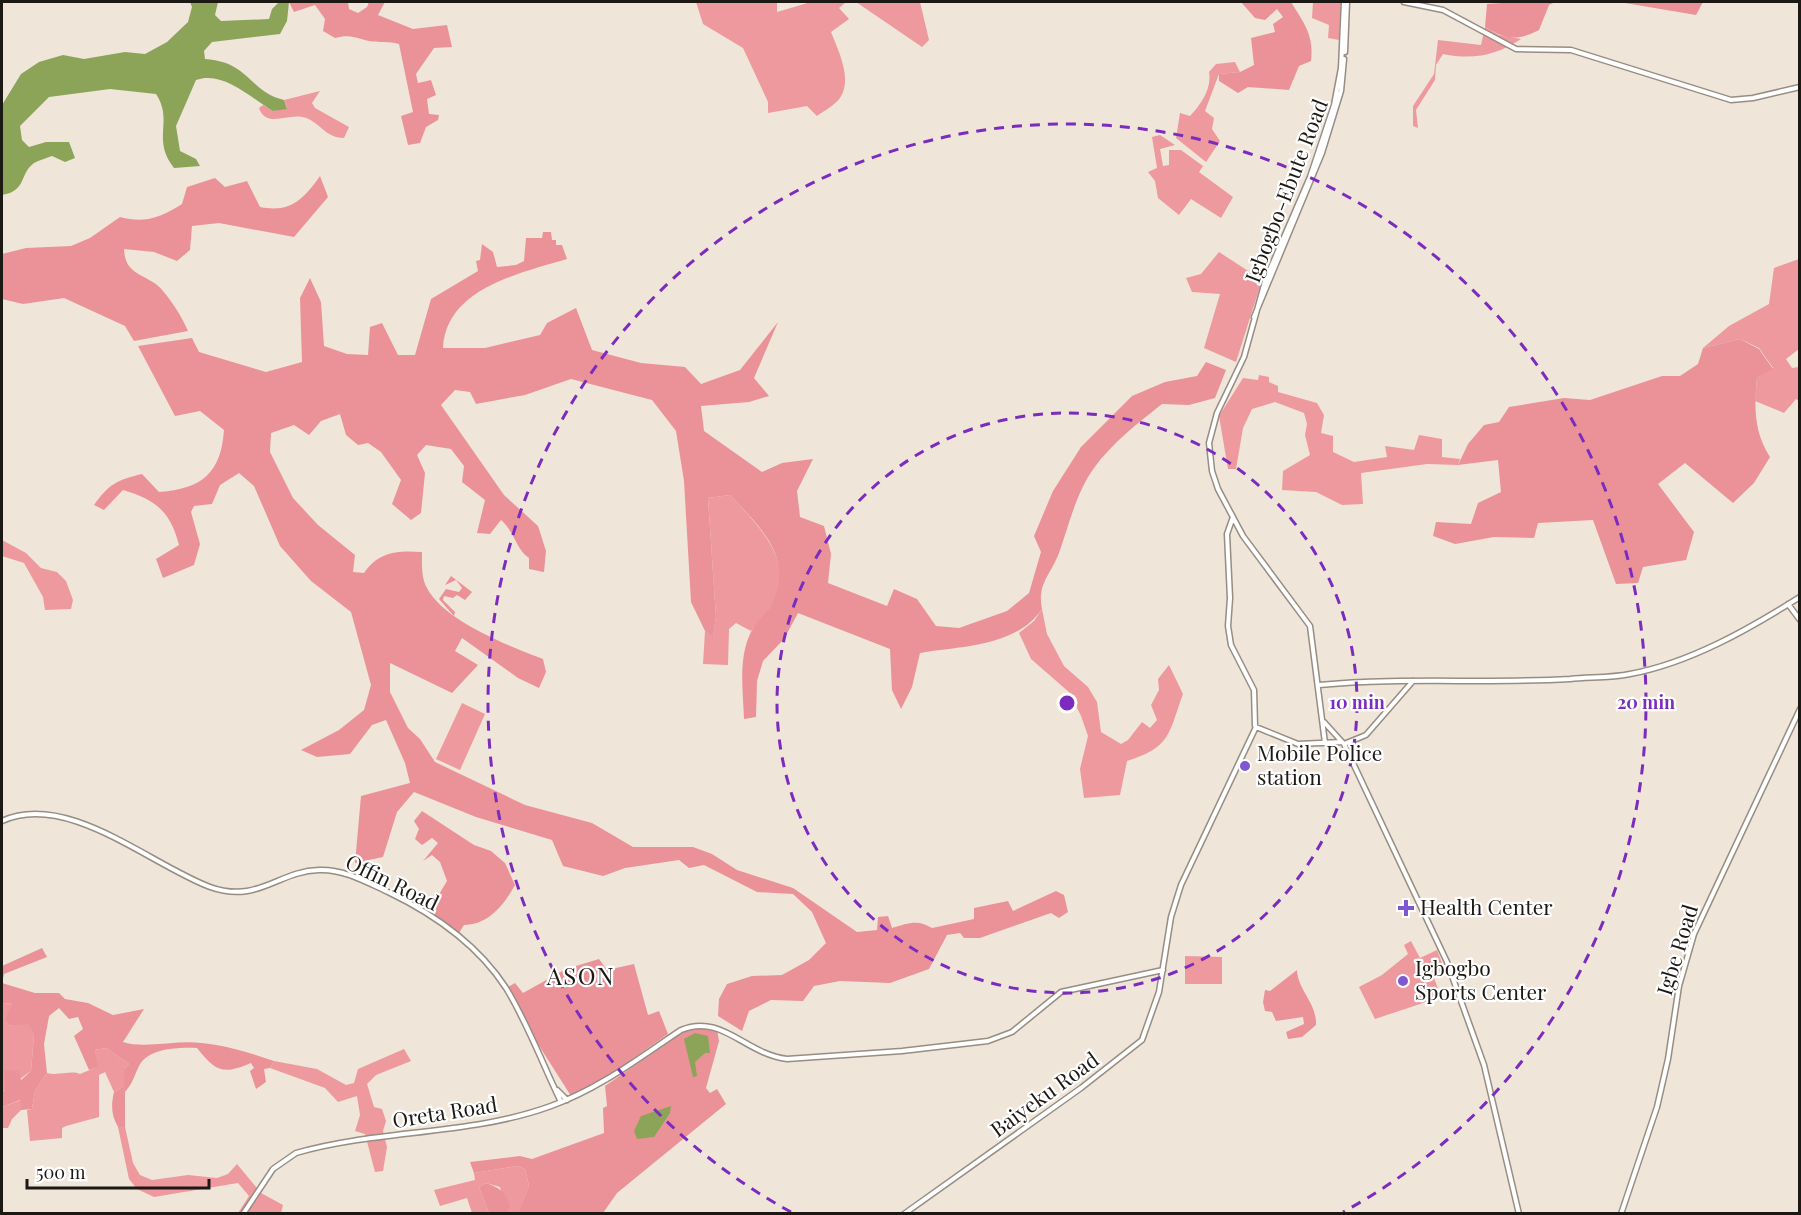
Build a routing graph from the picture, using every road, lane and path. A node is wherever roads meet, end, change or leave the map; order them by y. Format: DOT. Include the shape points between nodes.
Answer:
graph roads {
  1 [pos="1346,2"];
  2 [pos="1404,2"];
  3 [pos="1800,87"];
  4 [pos="1233,517"];
  5 [pos="1800,597"];
  6 [pos="1788,604"];
  7 [pos="1800,620"];
  8 [pos="1413,680"];
  9 [pos="1319,685"];
  10 [pos="1800,709"];
  11 [pos="1324,720"];
  12 [pos="1255,726"];
  13 [pos="1325,743"];
  14 [pos="1343,743"];
  15 [pos="2,821"];
  16 [pos="1163,970"];
  17 [pos="556,1089"];
  18 [pos="567,1100"];
  19 [pos="561,1102"];
  20 [pos="243,1214"];
  21 [pos="904,1214"];
  22 [pos="1518,1214"];
  23 [pos="1621,1214"];
  1 -- 4 [label="street, Igbogbo-Ebute Road" via="1339,85 1318,154 1264,284 1244,357 1217,413 1209,444 1212,471"];
  2 -- 3 [label="street" via="1443,10 1516,49 1571,50 1731,100"];
  4 -- 9 [label="street, Igbogbo-Ebute Road" via="1254,552 1310,626"];
  4 -- 12 [label="street" via="1227,534 1228,626 1231,645 1254,690"];
  5 -- 6 [label="street"];
  6 -- 7 [label="street"];
  6 -- 8 [label="street" via="1729,638 1631,674 1518,681"];
  8 -- 9 [label="street"];
  8 -- 14 [label="street" via="1366,735"];
  9 -- 11 [label="street, Igbogbo-Ebute Road"];
  10 -- 23 [label="street, Igbe Road" via="1694,933 1679,986 1658,1101"];
  11 -- 13 [label="street, Igbogbo-Ebute Road"];
  11 -- 14 [label="street"];
  13 -- 14 [label="street"];
  13 -- 16 [label="street, Baiyeku Road" via="1296,744 1256,727 1181,885 1171,917"];
  14 -- 22 [label="street" via="1447,962 1484,1065"];
  15 -- 17 [label="street, Offin Road" via="34,812 61,817 135,847 183,875 231,892 262,889 309,871 331,870 359,879 428,914 473,949 504,986"];
  16 -- 18 [label="street, Oreta Road" via="1061,992 1012,1032 975,1044 787,1059 766,1054 705,1024 681,1030 613,1077"];
  16 -- 21 [label="street, Baiyeku Road" via="1150,1024 1139,1045"];
  17 -- 18 [label="street"];
  17 -- 19 [label="street"];
  18 -- 19 [label="street, Oreta Road"];
  19 -- 20 [label="street, Oreta Road" via="482,1124 296,1153 268,1174"];
}
